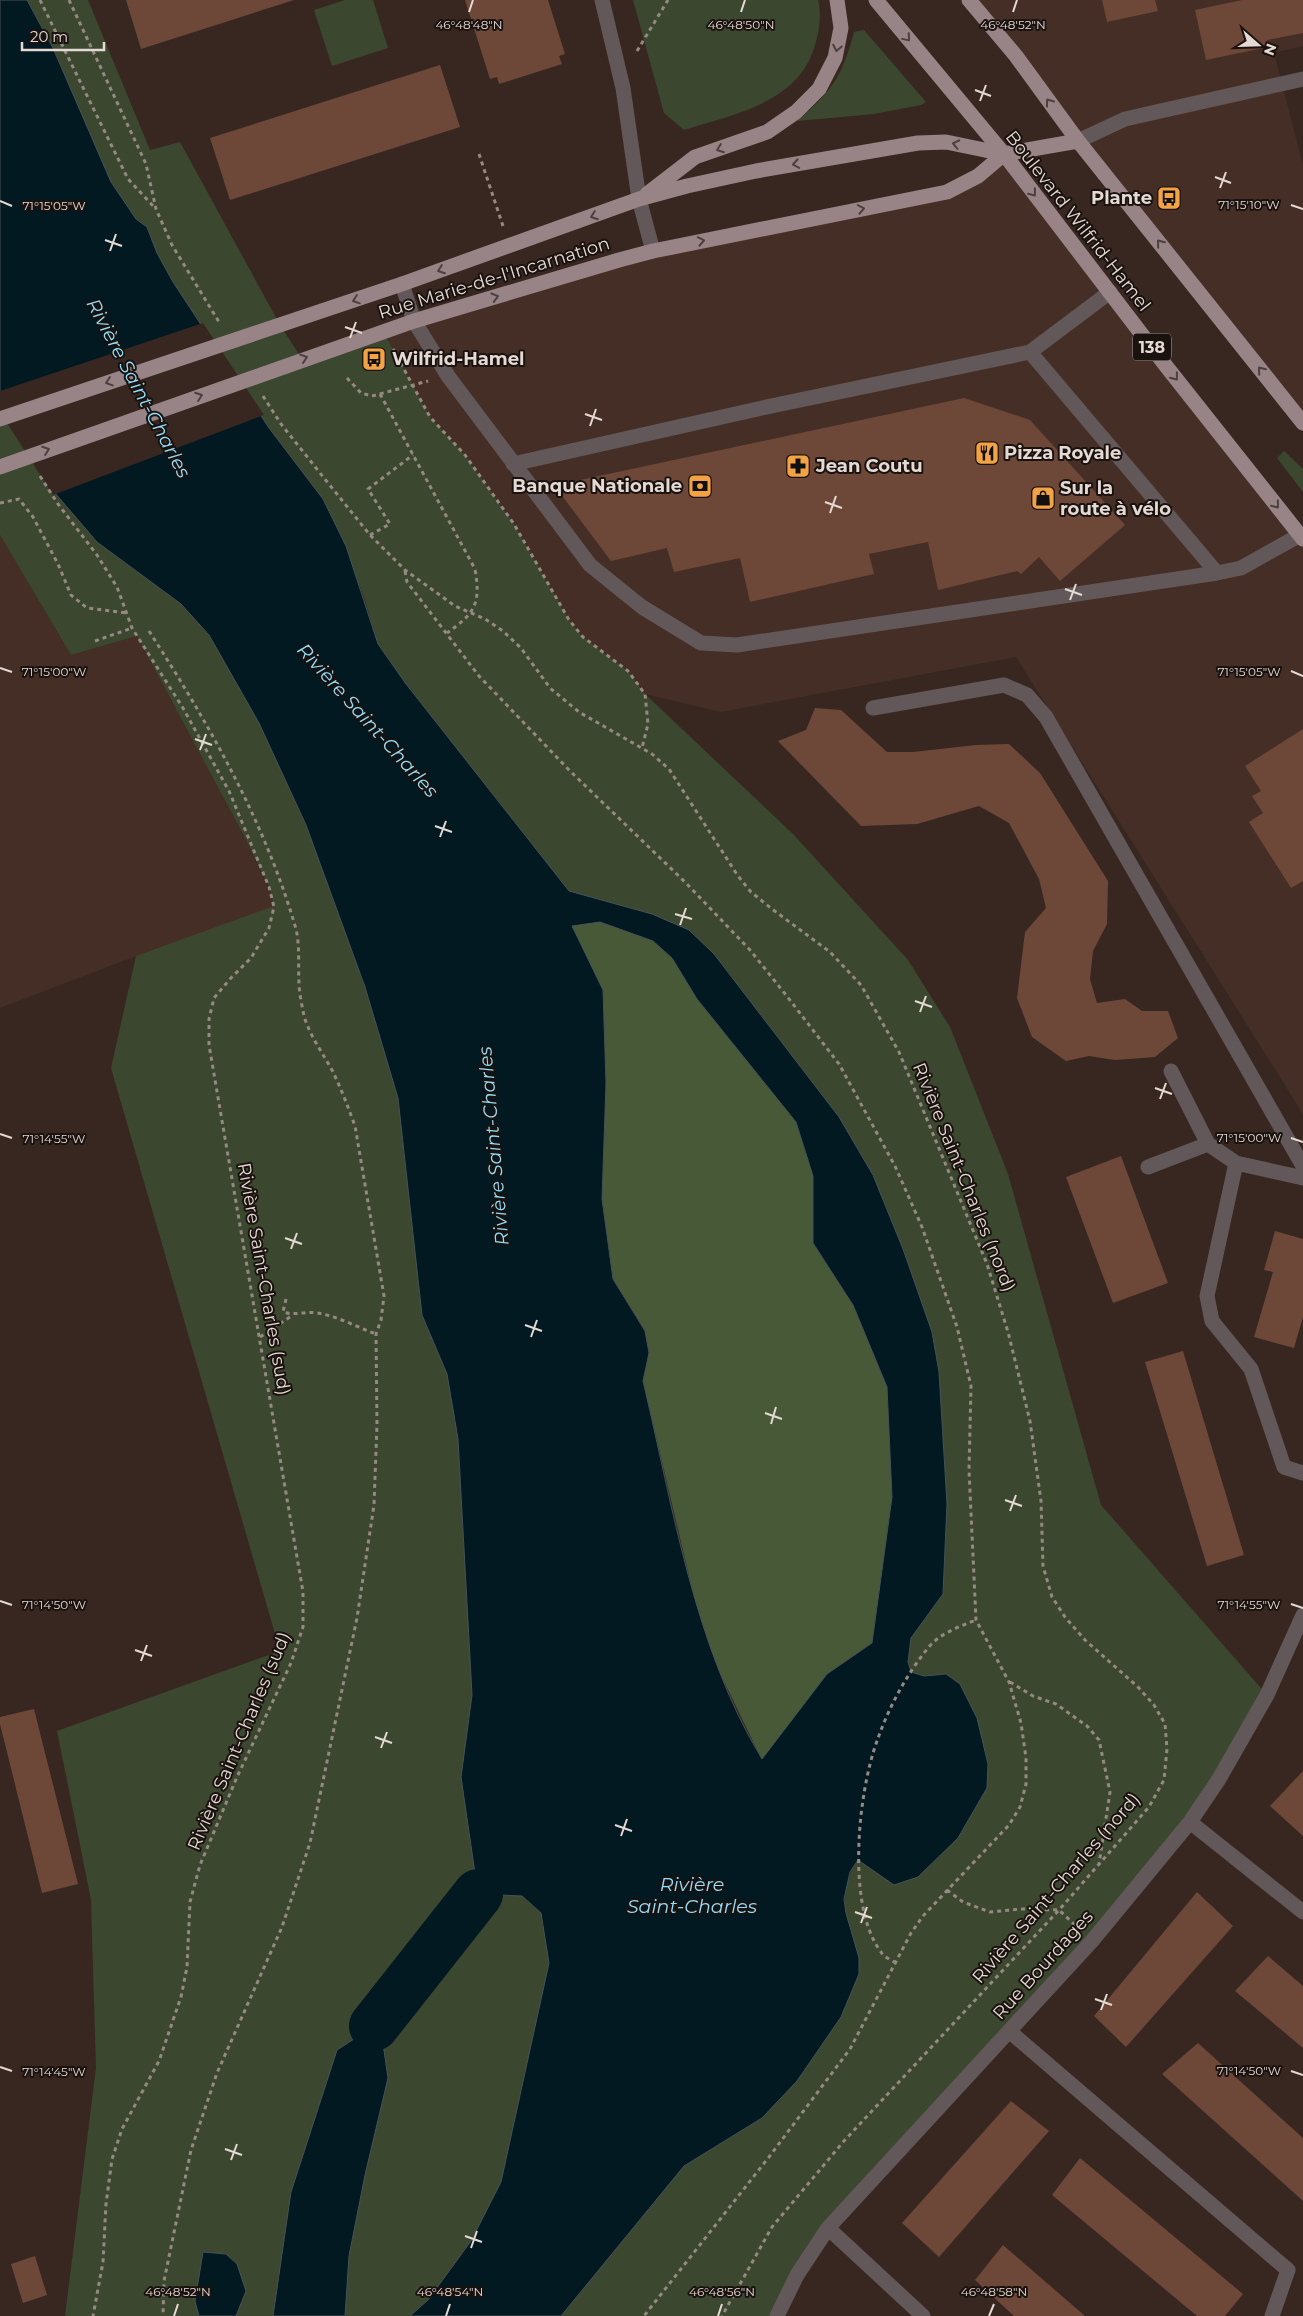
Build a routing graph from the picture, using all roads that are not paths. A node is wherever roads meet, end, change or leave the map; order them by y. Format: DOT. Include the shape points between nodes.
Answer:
graph roads {
  1 [pos="602,0"];
  2 [pos="837,0"];
  3 [pos="876,0"];
  4 [pos="969,0"];
  5 [pos="1303,79"];
  6 [pos="1078,141"];
  7 [pos="1004,154"];
  8 [pos="640,199"];
  9 [pos="653,251"];
  10 [pos="402,284"];
  11 [pos="1110,292"];
  12 [pos="414,320"];
  13 [pos="1030,352"];
  14 [pos="0,419"];
  15 [pos="1303,423"];
  16 [pos="513,464"];
  17 [pos="0,467"];
  18 [pos="1302,537"];
  19 [pos="1217,573"];
  20 [pos="873,708"];
  21 [pos="1172,1071"];
  22 [pos="1208,1144"];
  23 [pos="1236,1163"];
  24 [pos="1303,1166"];
  25 [pos="1148,1167"];
  26 [pos="1303,1178"];
  27 [pos="1303,1474"];
  28 [pos="1303,1616"];
  29 [pos="1190,1822"];
  30 [pos="1303,1912"];
  31 [pos="1009,2031"];
  32 [pos="828,2228"];
  33 [pos="777,2316"];
  34 [pos="923,2316"];
  35 [pos="1272,2316"];
  1 -- 8 [label="street" via="620,78"];
  2 -- 8 [label="main road, one-way" via="841,28 835,58 819,89 796,112 767,132 695,158"];
  3 -- 7 [label="main road, Boulevard Wilfrid-Hamel / 138, one-way"];
  6 -- 4 [label="main road, one-way" via="1016,56"];
  5 -- 6 [label="street" via="1125,118"];
  6 -- 7 [label="main road, Rue Marie-de-l'Incarnation"];
  15 -- 6 [label="main road, one-way"];
  7 -- 8 [label="main road, Rue Marie-de-l'Incarnation, one-way" via="946,142 918,143 756,171"];
  9 -- 7 [label="main road, Rue Marie-de-l'Incarnation, one-way" via="947,192 978,176"];
  7 -- 11 [label="main road, Boulevard Wilfrid-Hamel / 138, one-way"];
  8 -- 9 [label="street"];
  8 -- 10 [label="main road, Rue Marie-de-l'Incarnation, one-way"];
  12 -- 9 [label="main road, Rue Marie-de-l'Incarnation, one-way"];
  10 -- 12 [label="street"];
  10 -- 14 [label="main road, Rue Marie-de-l'Incarnation, one-way"];
  11 -- 13 [label="street"];
  11 -- 18 [label="main road, Boulevard Wilfrid-Hamel / 138, one-way"];
  12 -- 16 [label="street" via="448,376"];
  17 -- 12 [label="main road, Rue Marie-de-l'Incarnation, one-way"];
  13 -- 16 [label="street"];
  13 -- 19 [label="street"];
  16 -- 19 [label="street" via="590,565 642,607 701,644 737,645"];
  18 -- 19 [label="street" via="1241,568"];
  20 -- 24 [label="street" via="1004,685 1027,695 1046,716"];
  21 -- 22 [label="street"];
  22 -- 23 [label="street"];
  22 -- 25 [label="street"];
  23 -- 26 [label="street"];
  23 -- 27 [label="street" via="1208,1296 1212,1321 1251,1369 1284,1467"];
  28 -- 29 [label="street, Rue Bourdages" via="1267,1695"];
  29 -- 30 [label="street"];
  29 -- 31 [label="street, Rue Bourdages" via="1092,1941"];
  31 -- 32 [label="street, Rue Bourdages"];
  31 -- 35 [label="street" via="1288,2270"];
  32 -- 33 [label="street, Rue Bourdages" via="797,2276"];
  32 -- 34 [label="street"];
}
